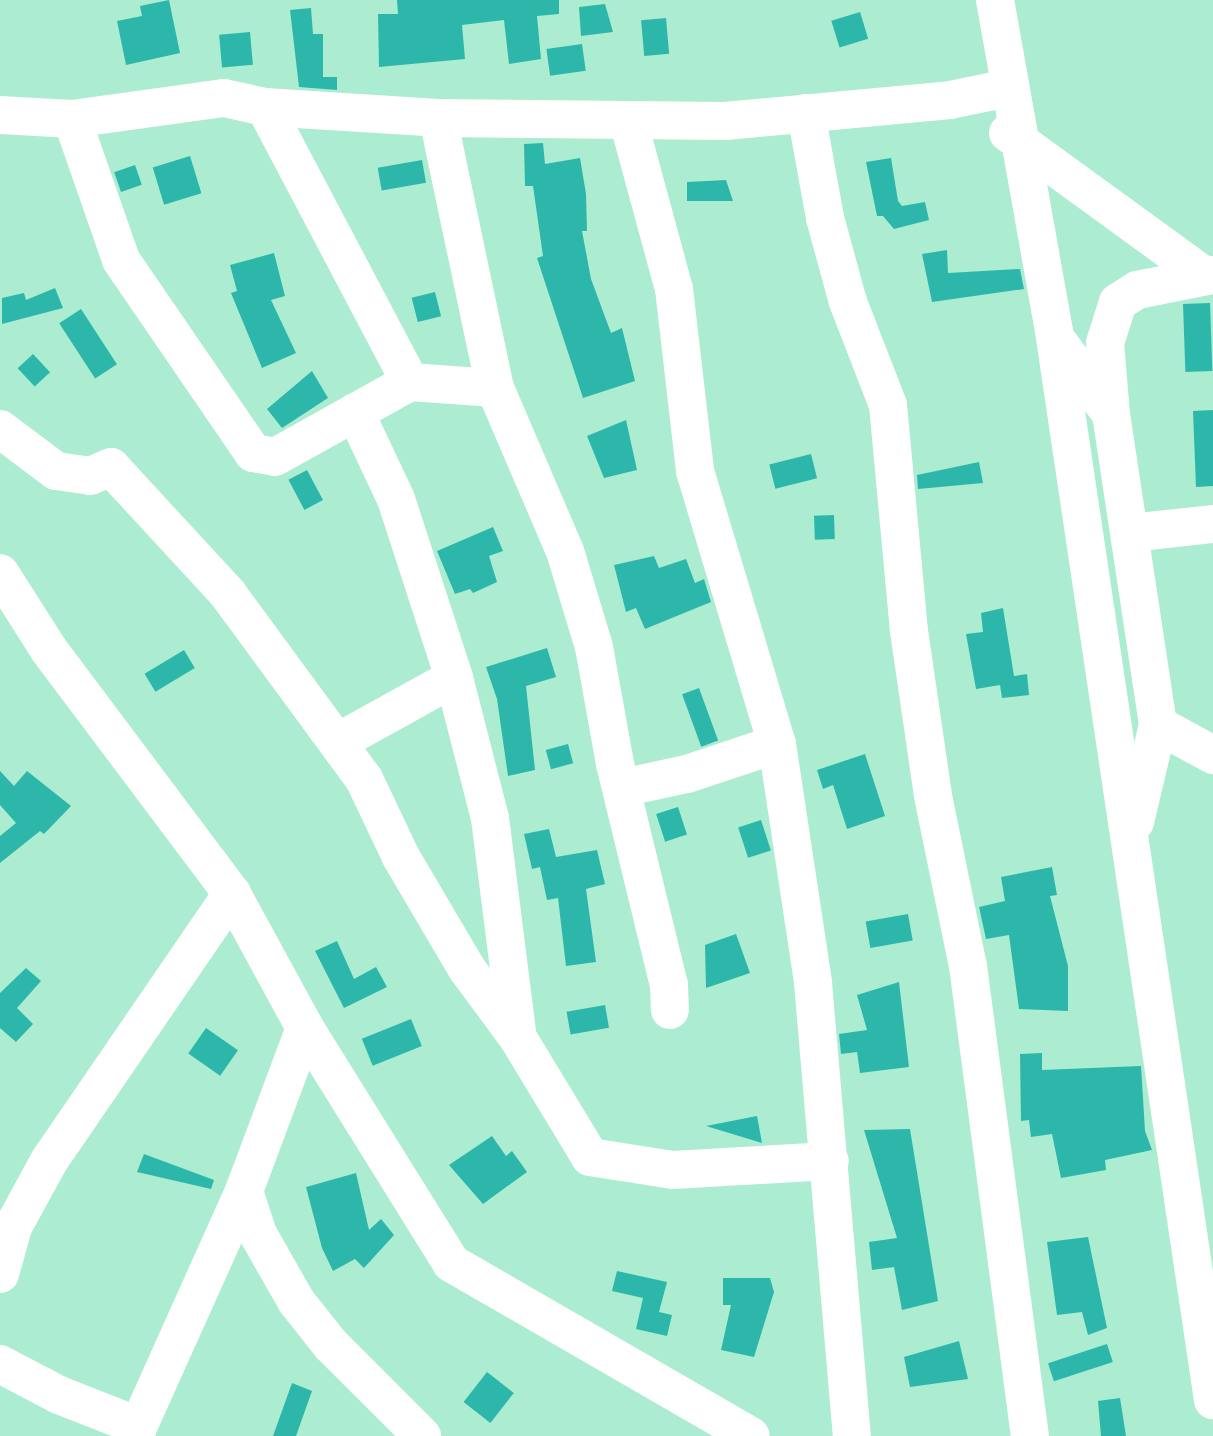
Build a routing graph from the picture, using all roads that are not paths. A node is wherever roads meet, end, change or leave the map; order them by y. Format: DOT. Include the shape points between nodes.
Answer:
graph roads {
  1 [pos="995,0"];
  2 [pos="1008,88"];
  3 [pos="950,100"];
  4 [pos="265,107"];
  5 [pos="806,113"];
  6 [pos="0,115"];
  7 [pos="438,118"];
  8 [pos="72,119"];
  9 [pos="628,120"];
  10 [pos="1020,140"];
  11 [pos="1209,275"];
  12 [pos="1055,338"];
  13 [pos="410,382"];
  14 [pos="495,388"];
  15 [pos="355,412"];
  16 [pos="1111,414"];
  17 [pos="0,429"];
  18 [pos="1213,524"];
  19 [pos="1130,533"];
  20 [pos="0,573"];
  21 [pos="454,678"];
  22 [pos="1158,725"];
  23 [pos="338,742"];
  24 [pos="777,744"];
  25 [pos="1213,755"];
  26 [pos="622,788"];
  27 [pos="1130,844"];
  28 [pos="232,894"];
  29 [pos="670,1010"];
  30 [pos="305,1028"];
  31 [pos="518,1038"];
  32 [pos="830,1161"];
  33 [pos="244,1191"];
  34 [pos="0,1274"];
  35 [pos="0,1364"];
  36 [pos="1213,1400"];
  37 [pos="136,1431"];
  38 [pos="422,1436"];
  39 [pos="751,1436"];
  40 [pos="852,1436"];
  41 [pos="1030,1436"];
  1 -- 2 [label="street"];
  2 -- 3 [label="street"];
  2 -- 10 [label="street"];
  3 -- 5 [label="street"];
  3 -- 10 [label="street"];
  4 -- 7 [label="street"];
  4 -- 8 [label="street" via="204,98"];
  4 -- 13 [label="street"];
  5 -- 9 [label="street" via="725,121"];
  5 -- 41 [label="street" via="844,288 888,405 909,631 933,796 968,966"];
  6 -- 8 [label="street"];
  7 -- 9 [label="street"];
  7 -- 14 [label="street"];
  8 -- 15 [label="street" via="121,260 253,453 275,457"];
  9 -- 24 [label="street" via="674,289 695,471"];
  10 -- 11 [label="street"];
  10 -- 12 [label="street"];
  11 -- 16 [label="street" via="1137,290 1118,302 1105,343"];
  12 -- 16 [label="street"];
  12 -- 27 [label="street"];
  13 -- 14 [label="street"];
  13 -- 15 [label="street"];
  14 -- 26 [label="street" via="565,551 594,647"];
  15 -- 21 [label="street" via="396,499"];
  16 -- 19 [label="street"];
  17 -- 23 [label="street" via="56,471 90,476 111,467 228,594"];
  18 -- 19 [label="street"];
  19 -- 22 [label="street"];
  20 -- 28 [label="street" via="49,650"];
  21 -- 23 [label="street"];
  21 -- 31 [label="street" via="490,818"];
  22 -- 25 [label="street"];
  22 -- 27 [label="street"];
  23 -- 31 [label="street" via="467,969"];
  24 -- 26 [label="street" via="687,774"];
  24 -- 32 [label="street" via="813,983"];
  26 -- 29 [label="street" via="669,985"];
  27 -- 36 [label="street"];
  28 -- 30 [label="street"];
  28 -- 34 [label="street" via="49,1161 13,1227"];
  30 -- 33 [label="street"];
  30 -- 39 [label="street" via="451,1263"];
  31 -- 32 [label="street" via="590,1157 673,1170"];
  32 -- 40 [label="street"];
  33 -- 37 [label="street"];
  33 -- 38 [label="street" via="258,1234 296,1301 331,1345"];
  35 -- 37 [label="street"];
}
